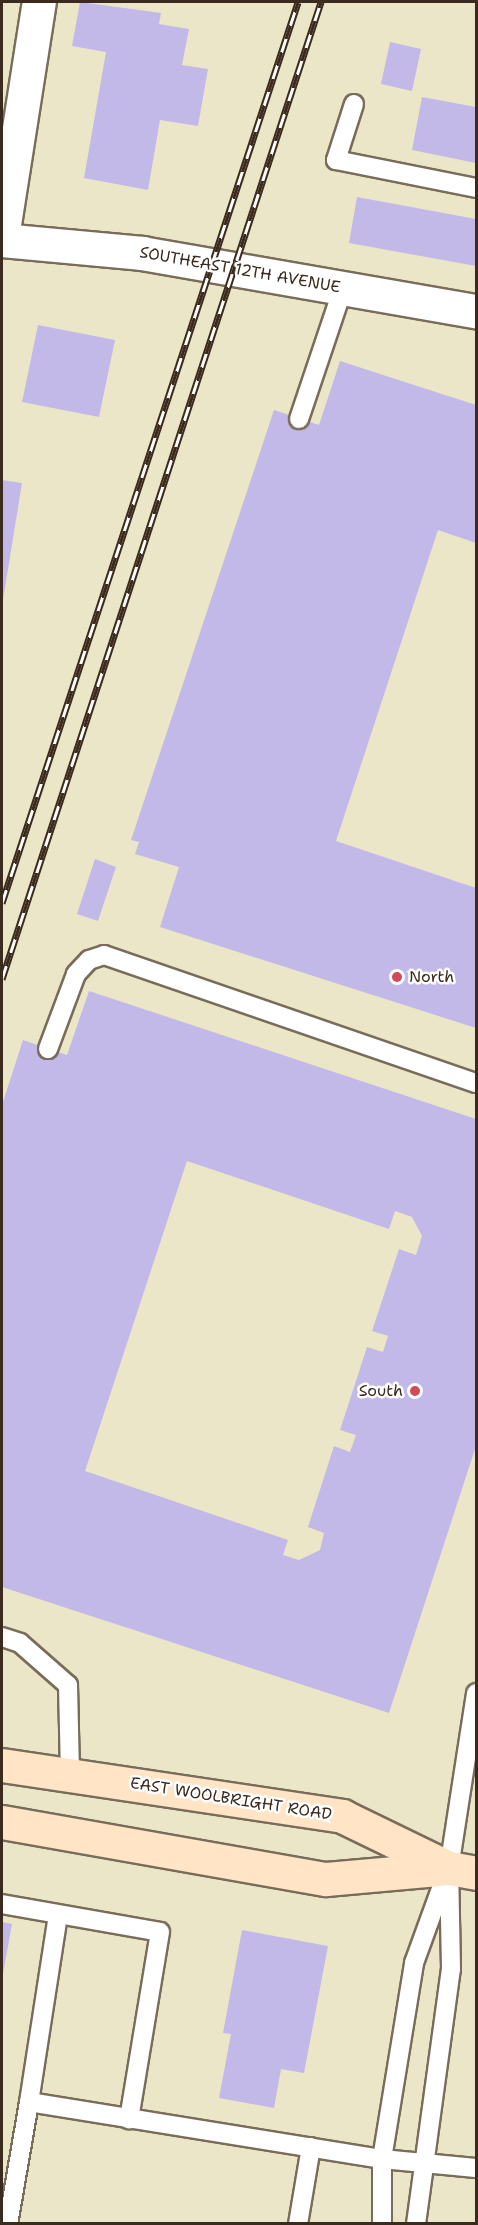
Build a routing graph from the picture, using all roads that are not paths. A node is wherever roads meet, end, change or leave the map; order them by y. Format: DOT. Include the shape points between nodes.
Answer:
graph roads {
  1 [pos="39,2"];
  2 [pos="354,104"];
  3 [pos="477,188"];
  4 [pos="2,239"];
  5 [pos="343,288"];
  6 [pos="477,311"];
  7 [pos="299,419"];
  8 [pos="48,1049"];
  9 [pos="477,1083"];
  10 [pos="2,1637"];
  11 [pos="477,1693"];
  12 [pos="2,1765"];
  13 [pos="70,1775"];
  14 [pos="2,1822"];
  15 [pos="463,1870"];
  16 [pos="2,1904"];
  17 [pos="58,1915"];
  18 [pos="29,2102"];
  19 [pos="129,2119"];
  20 [pos="311,2147"];
  21 [pos="382,2159"];
  22 [pos="423,2160"];
  23 [pos="477,2168"];
  24 [pos="8,2223"];
  25 [pos="298,2223"];
  26 [pos="382,2223"];
  27 [pos="416,2223"];
  1 -- 4 [label="street"];
  2 -- 3 [label="lane" via="336,160"];
  4 -- 5 [label="street, SOUTHEAST 12TH AVENUE" via="142,253"];
  5 -- 6 [label="street, SOUTHEAST 12TH AVENUE"];
  5 -- 7 [label="lane"];
  8 -- 9 [label="lane" via="76,974 88,960 104,955"];
  10 -- 13 [label="lane" via="20,1643 68,1685"];
  11 -- 15 [label="lane"];
  12 -- 13 [label="main road, EAST WOOLBRIGHT ROAD"];
  13 -- 15 [label="main road, EAST WOOLBRIGHT ROAD" via="342,1816"];
  14 -- 15 [label="main road" via="326,1879"];
  15 -- 21 [label="lane" via="414,1963"];
  15 -- 22 [label="lane"];
  16 -- 17 [label="lane"];
  17 -- 18 [label="lane"];
  17 -- 19 [label="lane" via="159,1932"];
  18 -- 19 [label="lane"];
  18 -- 24 [label="lane"];
  19 -- 20 [label="lane"];
  20 -- 21 [label="lane"];
  20 -- 25 [label="lane"];
  21 -- 22 [label="lane"];
  21 -- 26 [label="lane"];
  22 -- 23 [label="lane"];
  22 -- 27 [label="lane"];
}
